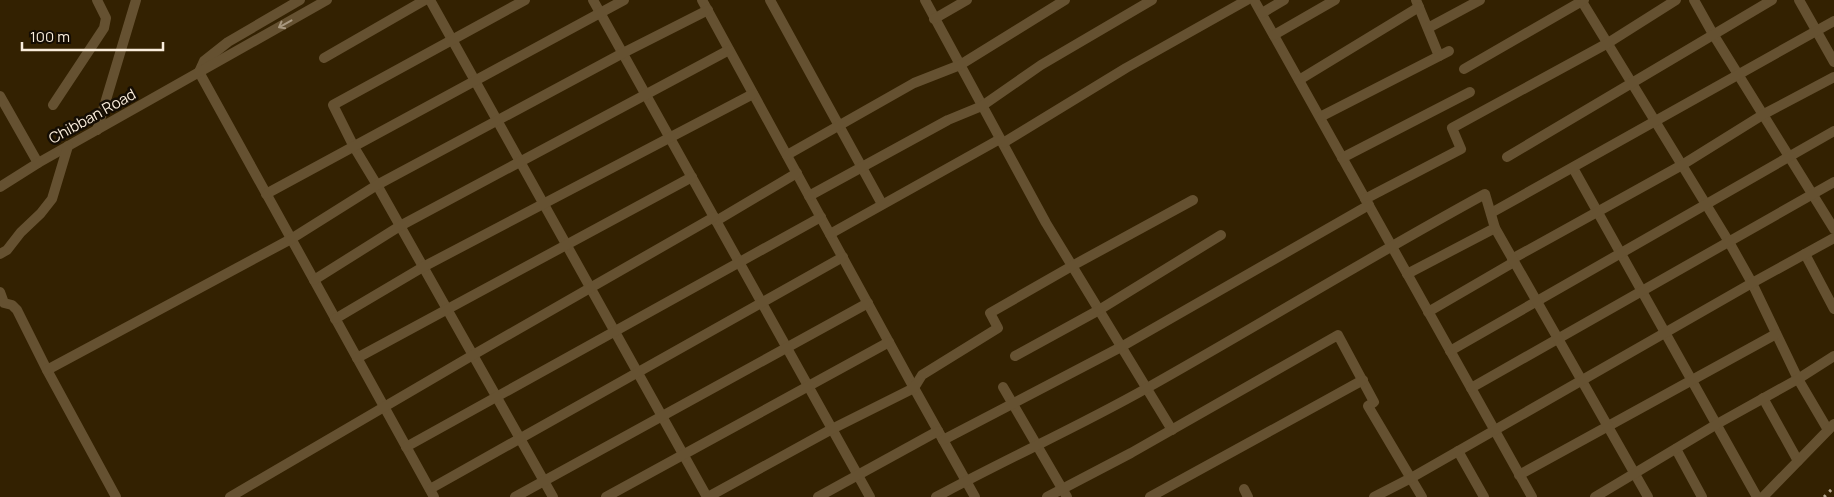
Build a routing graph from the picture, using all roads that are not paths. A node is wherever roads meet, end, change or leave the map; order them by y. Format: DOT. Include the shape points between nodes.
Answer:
graph roads {
  1 [pos="96,0"];
  2 [pos="136,0"];
  3 [pos="327,0"];
  4 [pos="425,0"];
  5 [pos="430,0"];
  6 [pos="525,0"];
  7 [pos="593,0"];
  8 [pos="624,0"];
  9 [pos="702,0"];
  10 [pos="770,0"];
  11 [pos="924,0"];
  12 [pos="967,0"];
  13 [pos="1065,0"];
  14 [pos="1152,0"];
  15 [pos="1247,0"];
  16 [pos="1254,0"];
  17 [pos="1284,0"];
  18 [pos="1336,0"];
  19 [pos="1480,0"];
  20 [pos="1582,0"];
  21 [pos="1676,0"];
  22 [pos="1694,0"];
  23 [pos="1772,0"];
  24 [pos="1800,0"];
  25 [pos="295,1"];
  26 [pos="1418,3"];
  27 [pos="708,10"];
  28 [pos="600,12"];
  29 [pos="1262,13"];
  30 [pos="934,19"];
  31 [pos="1834,20"];
  32 [pos="1428,28"];
  33 [pos="1816,30"];
  34 [pos="1713,34"];
  35 [pos="1274,35"];
  36 [pos="452,40"];
  37 [pos="1608,43"];
  38 [pos="729,50"];
  39 [pos="1449,51"];
  40 [pos="623,53"];
  41 [pos="1439,56"];
  42 [pos="324,58"];
  43 [pos="1834,62"];
  44 [pos="960,65"];
  45 [pos="1464,69"];
  46 [pos="199,72"];
  47 [pos="1739,74"];
  48 [pos="1834,77"];
  49 [pos="1299,80"];
  50 [pos="475,82"];
  51 [pos="1633,82"];
  52 [pos="1470,92"];
  53 [pos="646,94"];
  54 [pos="753,94"];
  55 [pos="0,96"];
  56 [pos="53,105"];
  57 [pos="982,106"];
  58 [pos="1764,114"];
  59 [pos="1320,117"];
  60 [pos="497,121"];
  61 [pos="1655,121"];
  62 [pos="839,125"];
  63 [pos="97,130"];
  64 [pos="1834,131"];
  65 [pos="670,138"];
  66 [pos="1001,141"];
  67 [pos="68,146"];
  68 [pos="354,147"];
  69 [pos="787,155"];
  70 [pos="1789,156"];
  71 [pos="1508,157"];
  72 [pos="1342,158"];
  73 [pos="520,162"];
  74 [pos="38,163"];
  75 [pos="1682,165"];
  76 [pos="862,166"];
  77 [pos="1573,168"];
  78 [pos="797,173"];
  79 [pos="692,176"];
  80 [pos="1834,182"];
  81 [pos="377,184"];
  82 [pos="0,187"];
  83 [pos="266,194"];
  84 [pos="1813,194"];
  85 [pos="810,196"];
  86 [pos="1194,200"];
  87 [pos="1367,202"];
  88 [pos="1706,203"];
  89 [pos="544,204"];
  90 [pos="882,204"];
  91 [pos="1598,211"];
  92 [pos="1490,214"];
  93 [pos="821,217"];
  94 [pos="715,219"];
  95 [pos="400,226"];
  96 [pos="1495,228"];
  97 [pos="1834,229"];
  98 [pos="830,234"];
  99 [pos="1221,235"];
  100 [pos="1834,238"];
  101 [pos="291,239"];
  102 [pos="1729,242"];
  103 [pos="566,245"];
  104 [pos="1391,245"];
  105 [pos="1621,252"];
  106 [pos="0,254"];
  107 [pos="1805,254"];
  108 [pos="843,257"];
  109 [pos="1513,261"];
  110 [pos="739,262"];
  111 [pos="1072,266"];
  112 [pos="423,267"];
  113 [pos="1407,274"];
  114 [pos="314,280"];
  115 [pos="1752,283"];
  116 [pos="591,288"];
  117 [pos="1642,291"];
  118 [pos="0,292"];
  119 [pos="1536,301"];
  120 [pos="868,302"];
  121 [pos="4,303"];
  122 [pos="762,303"];
  123 [pos="447,309"];
  124 [pos="1834,309"];
  125 [pos="1099,310"];
  126 [pos="1428,312"];
  127 [pos="0,314"];
  128 [pos="336,319"];
  129 [pos="615,331"];
  130 [pos="1666,333"];
  131 [pos="1776,334"];
  132 [pos="1558,339"];
  133 [pos="889,342"];
  134 [pos="1121,347"];
  135 [pos="786,348"];
  136 [pos="1450,350"];
  137 [pos="473,355"];
  138 [pos="1014,356"];
  139 [pos="1834,356"];
  140 [pos="357,358"];
  141 [pos="47,370"];
  142 [pos="638,372"];
  143 [pos="1362,380"];
  144 [pos="1798,380"];
  145 [pos="1582,381"];
  146 [pos="1693,381"];
  147 [pos="808,386"];
  148 [pos="1003,387"];
  149 [pos="914,388"];
  150 [pos="1147,388"];
  151 [pos="1471,388"];
  152 [pos="496,396"];
  153 [pos="1763,398"];
  154 [pos="1012,405"];
  155 [pos="384,407"];
  156 [pos="662,416"];
  157 [pos="1717,424"];
  158 [pos="1608,426"];
  159 [pos="1831,427"];
  160 [pos="832,429"];
  161 [pos="1172,430"];
  162 [pos="1494,430"];
  163 [pos="941,436"];
  164 [pos="520,438"];
  165 [pos="406,446"];
  166 [pos="1038,446"];
  167 [pos="1676,449"];
  168 [pos="1458,451"];
  169 [pos="684,455"];
  170 [pos="1798,461"];
  171 [pos="1635,473"];
  172 [pos="858,475"];
  173 [pos="1519,475"];
  174 [pos="1411,478"];
  175 [pos="966,480"];
  176 [pos="544,481"];
  177 [pos="432,493"];
  178 [pos="1065,493"];
  179 [pos="116,497"];
  180 [pos="230,497"];
  181 [pos="515,497"];
  182 [pos="553,497"];
  183 [pos="606,497"];
  184 [pos="708,497"];
  185 [pos="818,497"];
  186 [pos="870,497"];
  187 [pos="936,497"];
  188 [pos="975,497"];
  189 [pos="1047,497"];
  190 [pos="1150,497"];
  191 [pos="1374,497"];
  192 [pos="1422,497"];
  193 [pos="1484,497"];
  194 [pos="1532,497"];
  195 [pos="1594,497"];
  196 [pos="1648,497"];
  197 [pos="1702,497"];
  198 [pos="1758,497"];
  199 [pos="1763,497"];
  1 -- 56 [label="street" via="106,18 104,28"];
  2 -- 63 [label="street"];
  3 -- 46 [label="street, Chibban Road, one-way"];
  4 -- 42 [label="street"];
  5 -- 36 [label="street"];
  6 -- 36 [label="street"];
  7 -- 28 [label="street"];
  8 -- 28 [label="street"];
  9 -- 27 [label="street"];
  10 -- 62 [label="street"];
  11 -- 30 [label="street"];
  12 -- 30 [label="street"];
  13 -- 44 [label="street"];
  14 -- 57 [label="street" via="1041,65"];
  15 -- 66 [label="street"];
  16 -- 29 [label="street"];
  17 -- 29 [label="street"];
  18 -- 35 [label="street"];
  19 -- 32 [label="street"];
  20 -- 37 [label="street"];
  20 -- 45 [label="street"];
  21 -- 37 [label="street"];
  22 -- 34 [label="street"];
  23 -- 34 [label="street"];
  24 -- 33 [label="street"];
  25 -- 46 [label="street, Chibban Road" via="228,42 204,61"];
  26 -- 32 [label="street"];
  26 -- 49 [label="street"];
  27 -- 38 [label="street"];
  27 -- 40 [label="street"];
  28 -- 40 [label="street"];
  28 -- 50 [label="street"];
  29 -- 35 [label="street"];
  30 -- 44 [label="street"];
  31 -- 33 [label="street"];
  32 -- 41 [label="street"];
  33 -- 43 [label="street"];
  33 -- 47 [label="street"];
  34 -- 47 [label="street"];
  34 -- 51 [label="street"];
  35 -- 49 [label="street"];
  36 -- 50 [label="street"];
  36 -- 68 [label="street" via="332,105"];
  37 -- 51 [label="street"];
  37 -- 87 [label="street" via="1452,128 1461,149"];
  38 -- 53 [label="street"];
  38 -- 54 [label="street"];
  39 -- 41 [label="street"];
  40 -- 53 [label="street"];
  40 -- 60 [label="street"];
  41 -- 59 [label="street"];
  44 -- 57 [label="street"];
  44 -- 62 [label="street" via="914,83"];
  46 -- 63 [label="street, Chibban Road"];
  46 -- 83 [label="street"];
  47 -- 58 [label="street"];
  47 -- 61 [label="street"];
  48 -- 58 [label="street"];
  49 -- 59 [label="street"];
  50 -- 60 [label="street"];
  50 -- 68 [label="street"];
  51 -- 61 [label="street"];
  51 -- 71 [label="street"];
  52 -- 72 [label="street"];
  53 -- 65 [label="street"];
  53 -- 73 [label="street"];
  54 -- 65 [label="street"];
  54 -- 69 [label="street"];
  55 -- 74 [label="street"];
  57 -- 66 [label="street"];
  57 -- 76 [label="street" via="948,120"];
  58 -- 70 [label="street"];
  58 -- 75 [label="street"];
  59 -- 72 [label="street"];
  60 -- 73 [label="street"];
  60 -- 81 [label="street"];
  61 -- 75 [label="street"];
  61 -- 77 [label="street"];
  62 -- 69 [label="street"];
  62 -- 76 [label="street"];
  63 -- 67 [label="street, Chibban Road"];
  64 -- 70 [label="street"];
  65 -- 79 [label="street"];
  65 -- 89 [label="street"];
  66 -- 90 [label="street"];
  66 -- 111 [label="street"];
  67 -- 74 [label="street, Chibban Road"];
  67 -- 106 [label="street" via="52,199"];
  68 -- 81 [label="street"];
  68 -- 83 [label="street"];
  69 -- 78 [label="street"];
  70 -- 84 [label="street"];
  70 -- 88 [label="street"];
  72 -- 87 [label="street"];
  73 -- 89 [label="street"];
  73 -- 95 [label="street"];
  74 -- 82 [label="street, Chibban Road"];
  75 -- 88 [label="street"];
  75 -- 91 [label="street"];
  76 -- 85 [label="street"];
  76 -- 90 [label="street"];
  77 -- 91 [label="street"];
  77 -- 92 [label="street"];
  78 -- 85 [label="street"];
  78 -- 94 [label="street"];
  79 -- 94 [label="street"];
  79 -- 103 [label="street"];
  80 -- 84 [label="street"];
  81 -- 95 [label="street"];
  81 -- 101 [label="street"];
  83 -- 101 [label="street"];
  84 -- 97 [label="street"];
  84 -- 102 [label="street"];
  85 -- 93 [label="street"];
  86 -- 111 [label="street"];
  87 -- 104 [label="street"];
  87 -- 134 [label="street"];
  88 -- 102 [label="street"];
  88 -- 105 [label="street"];
  89 -- 103 [label="street"];
  89 -- 112 [label="street"];
  90 -- 98 [label="street"];
  91 -- 105 [label="street"];
  91 -- 109 [label="street"];
  92 -- 96 [label="street"];
  92 -- 104 [label="street" via="1485,194"];
  93 -- 98 [label="street"];
  93 -- 110 [label="street"];
  94 -- 110 [label="street"];
  94 -- 116 [label="street"];
  95 -- 112 [label="street"];
  95 -- 114 [label="street"];
  96 -- 109 [label="street"];
  96 -- 113 [label="street"];
  98 -- 108 [label="street"];
  99 -- 125 [label="street"];
  100 -- 107 [label="street"];
  101 -- 114 [label="street"];
  101 -- 141 [label="street"];
  102 -- 115 [label="street"];
  102 -- 117 [label="street"];
  103 -- 116 [label="street"];
  103 -- 123 [label="street"];
  104 -- 113 [label="street"];
  104 -- 150 [label="street"];
  105 -- 117 [label="street"];
  105 -- 119 [label="street"];
  107 -- 115 [label="street"];
  107 -- 124 [label="street"];
  108 -- 120 [label="street"];
  108 -- 122 [label="street"];
  109 -- 119 [label="street"];
  109 -- 126 [label="street"];
  110 -- 122 [label="street"];
  110 -- 129 [label="street"];
  111 -- 125 [label="street"];
  111 -- 149 [label="street" via="990,314 998,328 922,375"];
  112 -- 123 [label="street"];
  112 -- 128 [label="street"];
  113 -- 126 [label="street"];
  114 -- 128 [label="street"];
  115 -- 130 [label="street"];
  115 -- 131 [label="street"];
  116 -- 129 [label="street"];
  116 -- 137 [label="street"];
  117 -- 130 [label="street"];
  117 -- 132 [label="street"];
  118 -- 121 [label="street"];
  119 -- 132 [label="street"];
  119 -- 136 [label="street"];
  120 -- 133 [label="street"];
  120 -- 135 [label="street"];
  121 -- 127 [label="street"];
  121 -- 141 [label="street" via="17,310"];
  122 -- 135 [label="street"];
  122 -- 142 [label="street"];
  123 -- 137 [label="street"];
  123 -- 140 [label="street"];
  125 -- 134 [label="street"];
  125 -- 138 [label="street"];
  126 -- 136 [label="street"];
  128 -- 140 [label="street"];
  129 -- 142 [label="street"];
  129 -- 152 [label="street"];
  130 -- 145 [label="street"];
  130 -- 146 [label="street"];
  131 -- 144 [label="street"];
  131 -- 146 [label="street"];
  132 -- 145 [label="street"];
  132 -- 151 [label="street"];
  133 -- 147 [label="street"];
  133 -- 149 [label="street"];
  134 -- 150 [label="street"];
  134 -- 154 [label="street"];
  135 -- 147 [label="street"];
  135 -- 156 [label="street"];
  136 -- 151 [label="street"];
  137 -- 152 [label="street"];
  137 -- 155 [label="street"];
  139 -- 144 [label="street"];
  140 -- 155 [label="street"];
  141 -- 179 [label="street"];
  142 -- 156 [label="street"];
  142 -- 164 [label="street"];
  143 -- 161 [label="street" via="1338,335"];
  143 -- 174 [label="street" via="1374,402 1368,406"];
  143 -- 190 [label="street"];
  144 -- 153 [label="street"];
  144 -- 159 [label="street"];
  145 -- 158 [label="street"];
  145 -- 162 [label="street"];
  146 -- 157 [label="street"];
  146 -- 158 [label="street"];
  147 -- 160 [label="street"];
  147 -- 169 [label="street"];
  148 -- 154 [label="street"];
  149 -- 160 [label="street"];
  149 -- 163 [label="street"];
  150 -- 161 [label="street"];
  150 -- 166 [label="street"];
  151 -- 162 [label="street"];
  152 -- 164 [label="street"];
  152 -- 165 [label="street"];
  153 -- 157 [label="street"];
  153 -- 170 [label="street"];
  154 -- 163 [label="street"];
  154 -- 166 [label="street"];
  155 -- 165 [label="street"];
  155 -- 180 [label="street"];
  156 -- 169 [label="street"];
  156 -- 176 [label="street"];
  157 -- 167 [label="street"];
  157 -- 198 [label="street"];
  158 -- 171 [label="street"];
  158 -- 173 [label="street"];
  159 -- 170 [label="street"];
  160 -- 172 [label="street"];
  160 -- 184 [label="street"];
  161 -- 178 [label="street"];
  162 -- 168 [label="street"];
  162 -- 173 [label="street"];
  163 -- 172 [label="street"];
  163 -- 175 [label="street"];
  164 -- 176 [label="street"];
  164 -- 177 [label="street"];
  165 -- 177 [label="street"];
  166 -- 175 [label="street"];
  166 -- 178 [label="street"];
  167 -- 171 [label="street"];
  167 -- 197 [label="street"];
  168 -- 174 [label="street"];
  168 -- 193 [label="street"];
  169 -- 183 [label="street"];
  169 -- 184 [label="street"];
  170 -- 199 [label="street"];
  171 -- 195 [label="street"];
  171 -- 196 [label="street"];
  172 -- 185 [label="street"];
  172 -- 186 [label="street"];
  173 -- 194 [label="street"];
  174 -- 191 [label="street"];
  174 -- 192 [label="street"];
  175 -- 187 [label="street"];
  175 -- 188 [label="street"];
  176 -- 181 [label="street"];
  176 -- 182 [label="street"];
  178 -- 189 [label="street"];
}
